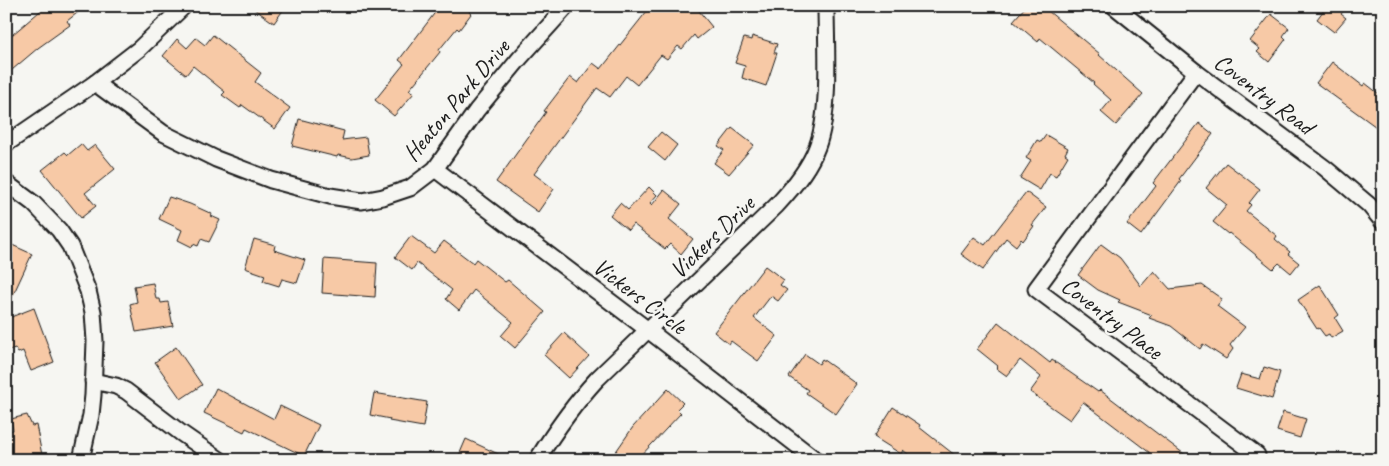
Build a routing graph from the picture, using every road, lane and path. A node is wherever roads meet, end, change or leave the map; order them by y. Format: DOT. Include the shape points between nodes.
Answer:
graph roads {
  1 [pos="184,6"];
  2 [pos="567,6"];
  3 [pos="826,6"];
  4 [pos="1114,6"];
  5 [pos="1196,72"];
  6 [pos="95,83"];
  7 [pos="6,144"];
  8 [pos="435,169"];
  9 [pos="6,184"];
  10 [pos="1383,222"];
  11 [pos="648,330"];
  12 [pos="93,381"];
  13 [pos="1258,455"];
  14 [pos="81,460"];
  15 [pos="220,460"];
  16 [pos="537,460"];
  17 [pos="816,460"];
  1 -- 6 [label="street" via="139,49"];
  2 -- 8 [label="street, Heaton Park Drive" via="477,110"];
  3 -- 11 [label="street, Vickers Drive" via="824,110 819,140 807,166 776,206"];
  4 -- 5 [label="street, Coventry Road"];
  5 -- 10 [label="street, Coventry Road" via="1325,168 1369,204"];
  5 -- 13 [label="street, Coventry Place" via="1036,289"];
  6 -- 7 [label="street"];
  6 -- 8 [label="street, Heaton Park Drive" via="163,134 187,146 243,171 330,196 362,201 383,197 410,188"];
  8 -- 11 [label="street, Vickers Circle"];
  9 -- 12 [label="street" via="40,209 70,246 93,312"];
  11 -- 16 [label="street, Vickers Drive" via="578,399"];
  11 -- 17 [label="street, Vickers Circle"];
  12 -- 14 [label="street" via="91,415"];
  12 -- 15 [label="street" via="126,391"];
}
